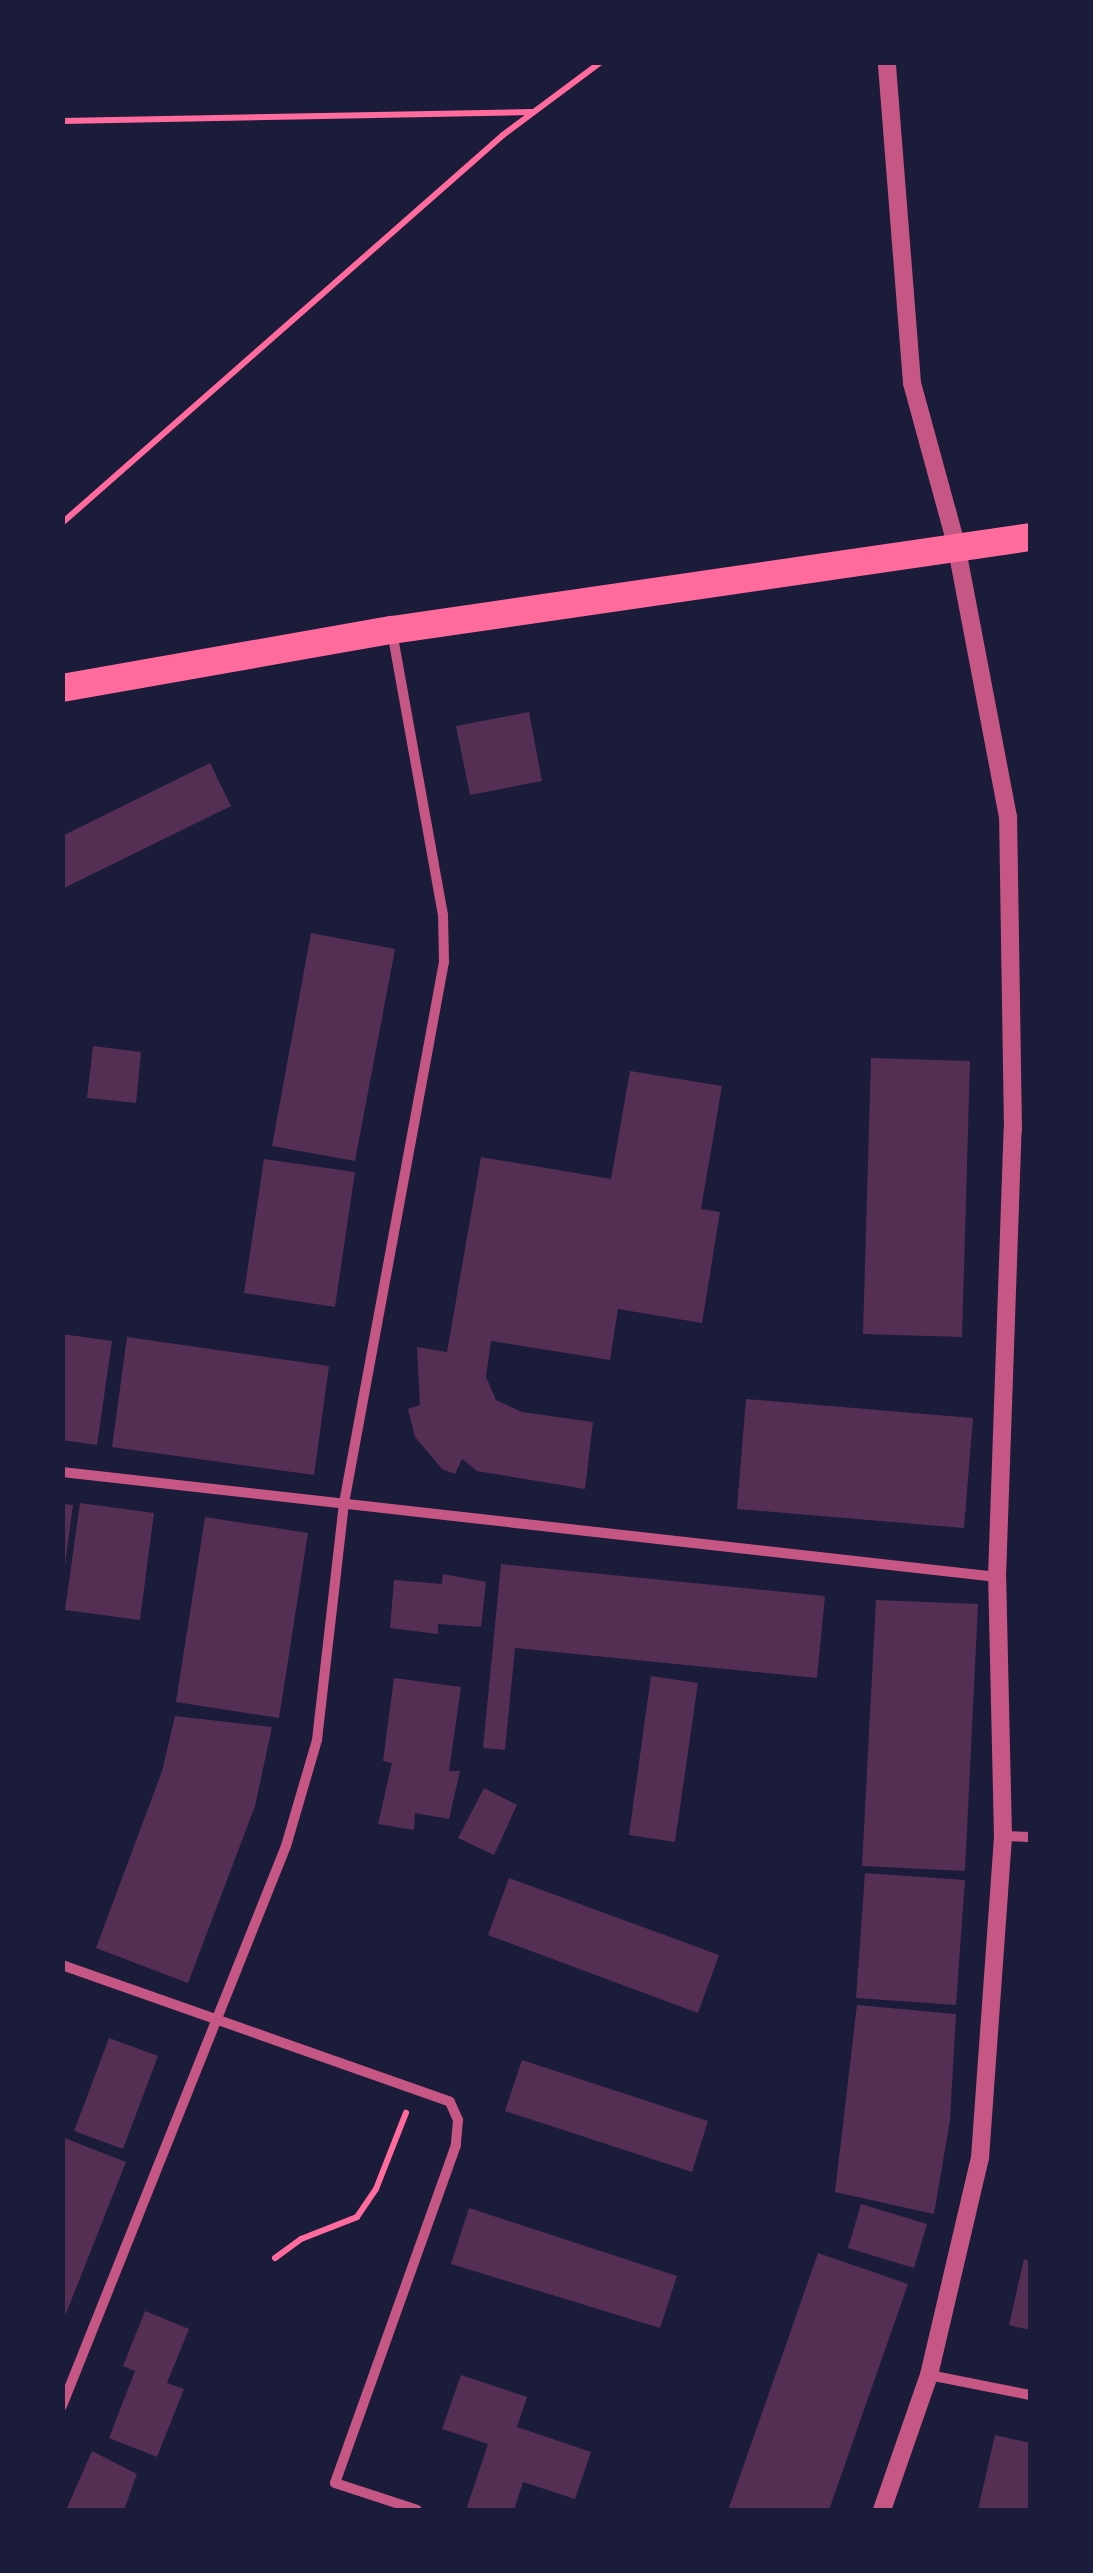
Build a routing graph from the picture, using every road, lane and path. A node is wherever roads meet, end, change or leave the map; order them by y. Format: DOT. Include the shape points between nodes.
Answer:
graph roads {
  1 [pos="601,62"];
  2 [pos="887,62"];
  3 [pos="531,112"];
  4 [pos="62,120"];
  5 [pos="62,523"];
  6 [pos="1030,536"];
  7 [pos="956,544"];
  8 [pos="392,630"];
  9 [pos="62,688"];
  10 [pos="62,1472"];
  11 [pos="344,1504"];
  12 [pos="998,1576"];
  13 [pos="1003,1836"];
  14 [pos="1030,1837"];
  15 [pos="62,1966"];
  16 [pos="215,2016"];
  17 [pos="414,2087"];
  18 [pos="275,2258"];
  19 [pos="929,2375"];
  20 [pos="1030,2395"];
  21 [pos="62,2406"];
  22 [pos="417,2510"];
  23 [pos="882,2510"];
  1 -- 3 [label="path"];
  2 -- 7 [label="street" via="912,383"];
  3 -- 4 [label="path"];
  3 -- 5 [label="path"];
  6 -- 7 [label="highway"];
  7 -- 8 [label="highway"];
  7 -- 12 [label="street" via="1008,817 1013,1130"];
  8 -- 9 [label="highway"];
  8 -- 11 [label="street" via="443,916 444,962"];
  10 -- 11 [label="street"];
  11 -- 12 [label="street"];
  11 -- 16 [label="street" via="317,1740 286,1846"];
  12 -- 13 [label="street"];
  13 -- 14 [label="street"];
  13 -- 19 [label="street" via="980,2158"];
  15 -- 16 [label="street"];
  16 -- 17 [label="street"];
  16 -- 21 [label="street"];
  17 -- 18 [label="path" via="384,2171 357,2217 301,2239"];
  17 -- 22 [label="street" via="450,2102 458,2120 456,2145 335,2483"];
  19 -- 20 [label="street"];
  19 -- 23 [label="street"];
}
